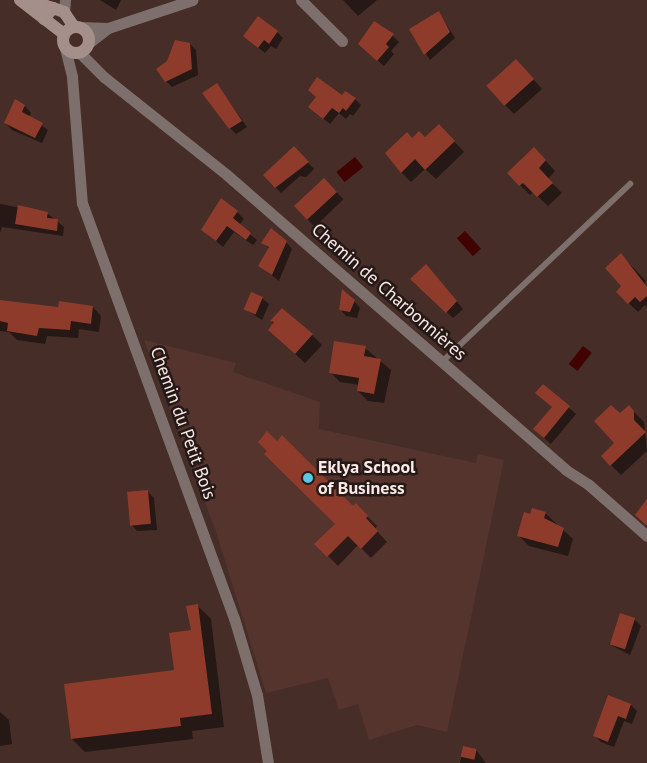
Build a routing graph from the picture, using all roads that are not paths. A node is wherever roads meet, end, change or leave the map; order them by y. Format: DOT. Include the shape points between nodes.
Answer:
graph roads {
  1 [pos="20,0"];
  2 [pos="27,0"];
  3 [pos="192,0"];
  4 [pos="301,0"];
  5 [pos="59,5"];
  6 [pos="44,19"];
  7 [pos="108,28"];
  8 [pos="73,29"];
  9 [pos="342,41"];
  10 [pos="65,48"];
  11 [pos="83,50"];
  12 [pos="73,96"];
  13 [pos="630,184"];
  14 [pos="442,362"];
  15 [pos="647,536"];
  16 [pos="268,763"];
  1 -- 6 [label="street, Chemin de Charbonnières"];
  2 -- 5 [label="street"];
  3 -- 7 [label="street"];
  4 -- 9 [label="street"];
  5 -- 6 [label="street"];
  5 -- 8 [label="street, Chemin de Charbonnières"];
  6 -- 8 [label="street, Chemin de Charbonnières"];
  7 -- 8 [label="street"];
  7 -- 11 [label="street"];
  8 -- 10 [label="street, Chemin de Charbonnières"];
  8 -- 11 [label="street, Chemin de Charbonnières" via="88,33"];
  10 -- 11 [label="street, Chemin de Charbonnières"];
  10 -- 12 [label="street, Chemin du Petit Bois"];
  11 -- 12 [label="street, Chemin du Petit Bois"];
  11 -- 14 [label="street, Chemin de Charbonnières" via="104,77 227,175"];
  12 -- 16 [label="street, Chemin du Petit Bois" via="82,203 232,612 257,695"];
  13 -- 14 [label="lane"];
  14 -- 15 [label="street, Chemin de Charbonnières"];
}
